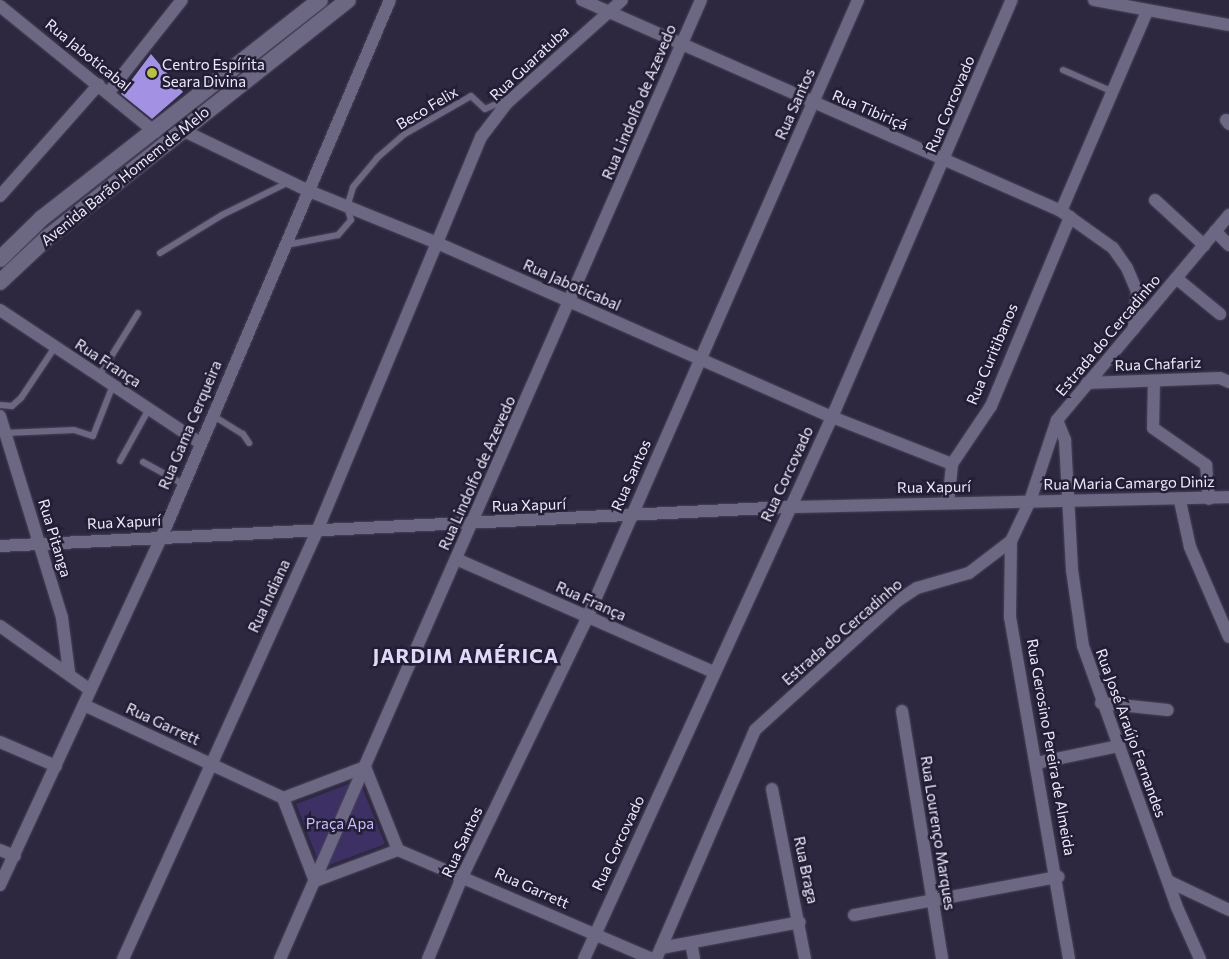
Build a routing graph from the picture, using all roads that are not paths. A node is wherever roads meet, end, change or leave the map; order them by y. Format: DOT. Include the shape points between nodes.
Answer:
graph roads {
  1 [pos="182,0"];
  2 [pos="320,0"];
  3 [pos="348,0"];
  4 [pos="390,0"];
  5 [pos="582,0"];
  6 [pos="622,0"];
  7 [pos="701,0"];
  8 [pos="858,0"];
  9 [pos="1012,0"];
  10 [pos="1094,0"];
  11 [pos="0,6"];
  12 [pos="1147,11"];
  13 [pos="609,12"];
  14 [pos="1229,24"];
  15 [pos="681,45"];
  16 [pos="1063,70"];
  17 [pos="104,88"];
  18 [pos="1113,92"];
  19 [pos="513,97"];
  20 [pos="813,103"];
  21 [pos="182,130"];
  22 [pos="155,132"];
  23 [pos="943,160"];
  24 [pos="289,182"];
  25 [pos="309,192"];
  26 [pos="0,196"];
  27 [pos="1155,200"];
  28 [pos="347,207"];
  29 [pos="1065,214"];
  30 [pos="1229,215"];
  31 [pos="1215,231"];
  32 [pos="437,243"];
  33 [pos="286,245"];
  34 [pos="1204,245"];
  35 [pos="1229,245"];
  36 [pos="160,253"];
  37 [pos="0,258"];
  38 [pos="1176,278"];
  39 [pos="0,282"];
  40 [pos="571,302"];
  41 [pos="0,310"];
  42 [pos="138,313"];
  43 [pos="1220,314"];
  44 [pos="1134,329"];
  45 [pos="55,347"];
  46 [pos="700,358"];
  47 [pos="99,376"];
  48 [pos="1226,379"];
  49 [pos="1154,381"];
  50 [pos="1087,383"];
  51 [pos="112,385"];
  52 [pos="0,405"];
  53 [pos="149,409"];
  54 [pos="211,414"];
  55 [pos="0,416"];
  56 [pos="832,417"];
  57 [pos="1058,420"];
  58 [pos="2,432"];
  59 [pos="199,442"];
  60 [pos="249,443"];
  61 [pos="120,461"];
  62 [pos="143,462"];
  63 [pos="952,464"];
  64 [pos="183,484"];
  65 [pos="1229,497"];
  66 [pos="1210,499"];
  67 [pos="1030,501"];
  68 [pos="1070,501"];
  69 [pos="1180,501"];
  70 [pos="948,503"];
  71 [pos="790,507"];
  72 [pos="630,517"];
  73 [pos="471,524"];
  74 [pos="317,531"];
  75 [pos="162,536"];
  76 [pos="1011,541"];
  77 [pos="40,543"];
  78 [pos="0,546"];
  79 [pos="456,559"];
  80 [pos="587,618"];
  81 [pos="0,626"];
  82 [pos="1229,637"];
  83 [pos="69,672"];
  84 [pos="714,672"];
  85 [pos="90,690"];
  86 [pos="1101,703"];
  87 [pos="84,705"];
  88 [pos="1168,710"];
  89 [pos="902,711"];
  90 [pos="0,742"];
  91 [pos="1119,746"];
  92 [pos="1037,763"];
  93 [pos="210,764"];
  94 [pos="56,766"];
  95 [pos="365,767"];
  96 [pos="772,789"];
  97 [pos="283,798"];
  98 [pos="0,850"];
  99 [pos="398,850"];
  100 [pos="15,856"];
  101 [pos="463,875"];
  102 [pos="1058,877"];
  103 [pos="315,881"];
  104 [pos="1168,881"];
  105 [pos="0,885"];
  106 [pos="932,903"];
  107 [pos="1229,910"];
  108 [pos="854,915"];
  109 [pos="800,922"];
  110 [pos="594,934"];
  111 [pos="692,943"];
  112 [pos="658,954"];
  113 [pos="123,959"];
  114 [pos="280,959"];
  115 [pos="428,959"];
  116 [pos="584,959"];
  117 [pos="652,959"];
  118 [pos="694,959"];
  119 [pos="806,959"];
  120 [pos="942,959"];
  121 [pos="1069,959"];
  122 [pos="1200,959"];
  1 -- 17 [label="street"];
  2 -- 22 [label="main road, Avenida Barão Homem de Melo"];
  3 -- 21 [label="main road, Avenida Barão Homem de Melo"];
  4 -- 25 [label="street, Rua Gama Cerqueira"];
  5 -- 13 [label="street, Rua Tibiriçá"];
  6 -- 13 [label="street, Rua Guaratuba"];
  7 -- 15 [label="street, Rua Lindolfo de Azevedo"];
  8 -- 20 [label="street, Rua Santos"];
  9 -- 23 [label="street, Rua Corcovado"];
  10 -- 12 [label="street"];
  11 -- 17 [label="street, Rua Jaboticabal"];
  12 -- 14 [label="street"];
  12 -- 18 [label="street, Rua Curitibanos"];
  13 -- 15 [label="street, Rua Tibiriçá"];
  13 -- 19 [label="street, Rua Guaratuba"];
  15 -- 20 [label="street, Rua Tibiriçá"];
  15 -- 40 [label="street, Rua Lindolfo de Azevedo"];
  16 -- 18 [label="lane"];
  17 -- 22 [label="street, Rua Jaboticabal"];
  17 -- 26 [label="street"];
  18 -- 29 [label="street, Rua Curitibanos"];
  19 -- 28 [label="lane, Beco Felix" via="485,109 472,96 405,134 377,158 352,187"];
  19 -- 32 [label="street, Rua Guaratuba" via="481,137"];
  20 -- 23 [label="street, Rua Tibiriçá"];
  20 -- 46 [label="street, Rua Santos"];
  21 -- 24 [label="street, Rua Jaboticabal"];
  21 -- 39 [label="main road, Avenida Barão Homem de Melo" via="48,237"];
  22 -- 37 [label="main road, Avenida Barão Homem de Melo" via="42,218"];
  23 -- 29 [label="street, Rua Tibiriçá"];
  23 -- 56 [label="street, Rua Corcovado"];
  24 -- 25 [label="street, Rua Jaboticabal"];
  24 -- 36 [label="lane" via="222,214"];
  25 -- 28 [label="street, Rua Jaboticabal"];
  25 -- 33 [label="street, Rua Gama Cerqueira"];
  27 -- 34 [label="street"];
  28 -- 32 [label="street, Rua Jaboticabal"];
  28 -- 33 [label="lane, Beco Felix" via="351,220 338,235"];
  29 -- 44 [label="street, Rua Tibiriçá" via="1113,248 1127,268 1137,292"];
  29 -- 63 [label="street, Rua Curitibanos" via="991,406"];
  30 -- 31 [label="street, Estrada do Cercadinho"];
  31 -- 34 [label="street, Estrada do Cercadinho"];
  31 -- 35 [label="street"];
  32 -- 40 [label="street, Rua Jaboticabal"];
  32 -- 74 [label="street, Rua Indiana"];
  33 -- 54 [label="street, Rua Gama Cerqueira"];
  34 -- 38 [label="street, Estrada do Cercadinho"];
  38 -- 43 [label="street"];
  38 -- 44 [label="street, Estrada do Cercadinho"];
  40 -- 46 [label="street, Rua Jaboticabal"];
  40 -- 73 [label="street, Rua Lindolfo de Azevedo"];
  41 -- 45 [label="street, Rua França"];
  42 -- 47 [label="lane"];
  44 -- 50 [label="street, Estrada do Cercadinho"];
  45 -- 47 [label="street, Rua França"];
  45 -- 52 [label="lane" via="21,398 12,406"];
  46 -- 56 [label="street, Rua Jaboticabal"];
  46 -- 72 [label="street, Rua Santos"];
  47 -- 51 [label="street, Rua França"];
  48 -- 49 [label="street, Rua Chafariz"];
  49 -- 50 [label="street, Rua Chafariz"];
  49 -- 66 [label="street" via="1153,428 1206,465"];
  50 -- 57 [label="street, Estrada do Cercadinho"];
  51 -- 53 [label="street, Rua França"];
  51 -- 58 [label="lane" via="93,436 74,430"];
  53 -- 59 [label="street, Rua França"];
  53 -- 61 [label="lane"];
  54 -- 59 [label="street, Rua Gama Cerqueira"];
  54 -- 60 [label="lane" via="243,434"];
  55 -- 58 [label="street, Rua Pitanga"];
  56 -- 63 [label="street, Rua Jaboticabal"];
  56 -- 71 [label="street, Rua Corcovado"];
  57 -- 67 [label="street, Estrada do Cercadinho"];
  57 -- 68 [label="street, Rua José Araújo Fernandes" via="1065,440"];
  58 -- 77 [label="street, Rua Pitanga"];
  59 -- 64 [label="street, Rua Gama Cerqueira"];
  62 -- 64 [label="lane"];
  63 -- 70 [label="street, Rua Curitibanos"];
  64 -- 75 [label="street, Rua Gama Cerqueira"];
  65 -- 66 [label="street, Rua Maria Camargo Diniz"];
  66 -- 69 [label="street, Rua Maria Camargo Diniz"];
  67 -- 68 [label="street, Rua Maria Camargo Diniz"];
  67 -- 70 [label="street, Rua Xapurí"];
  67 -- 76 [label="street, Estrada do Cercadinho"];
  68 -- 69 [label="street, Rua Maria Camargo Diniz"];
  68 -- 86 [label="street, Rua José Araújo Fernandes" via="1072,570 1083,646"];
  69 -- 82 [label="street" via="1190,547"];
  70 -- 71 [label="street, Rua Xapurí"];
  71 -- 72 [label="street, Rua Xapurí"];
  71 -- 84 [label="street, Rua Corcovado"];
  72 -- 73 [label="street, Rua Xapurí"];
  72 -- 80 [label="street, Rua Santos"];
  73 -- 74 [label="street, Rua Xapurí"];
  73 -- 79 [label="street, Rua Lindolfo de Azevedo"];
  74 -- 75 [label="street, Rua Xapurí"];
  74 -- 93 [label="street, Rua Indiana"];
  75 -- 77 [label="street, Rua Xapurí"];
  75 -- 85 [label="street, Rua Gama Cerqueira"];
  76 -- 92 [label="street, Rua Gerosino Pereira de Almeida" via="1010,617"];
  76 -- 112 [label="street, Estrada do Cercadinho" via="969,573 917,588 896,602 755,730"];
  77 -- 78 [label="street, Rua Xapurí"];
  77 -- 83 [label="street, Rua Pitanga" via="62,618"];
  79 -- 80 [label="street, Rua França"];
  79 -- 95 [label="street, Rua Lindolfo de Azevedo"];
  80 -- 84 [label="street, Rua França"];
  80 -- 101 [label="street, Rua Santos"];
  81 -- 83 [label="street"];
  83 -- 85 [label="street"];
  84 -- 110 [label="street, Rua Corcovado"];
  85 -- 87 [label="street, Rua Gama Cerqueira"];
  86 -- 88 [label="street"];
  86 -- 91 [label="street, Rua José Araújo Fernandes"];
  87 -- 93 [label="street, Rua Garrett"];
  87 -- 94 [label="street, Rua Gama Cerqueira"];
  89 -- 106 [label="street, Rua Lourenço Marques"];
  90 -- 94 [label="street"];
  91 -- 92 [label="street"];
  91 -- 104 [label="street, Rua José Araújo Fernandes"];
  92 -- 102 [label="street, Rua Gerosino Pereira de Almeida"];
  93 -- 97 [label="street, Rua Garrett"];
  93 -- 113 [label="street, Rua Indiana"];
  94 -- 100 [label="street, Rua Gama Cerqueira"];
  95 -- 97 [label="street"];
  95 -- 99 [label="street"];
  95 -- 103 [label="street, Rua Lindolfo de Azevedo"];
  96 -- 109 [label="street, Rua Braga"];
  97 -- 103 [label="street"];
  98 -- 100 [label="street"];
  99 -- 101 [label="street, Rua Garrett"];
  99 -- 103 [label="street"];
  100 -- 105 [label="street, Rua Gama Cerqueira"];
  101 -- 110 [label="street, Rua Garrett"];
  101 -- 115 [label="street, Rua Santos"];
  102 -- 106 [label="street"];
  102 -- 121 [label="street, Rua Gerosino Pereira de Almeida"];
  103 -- 114 [label="street, Rua Lindolfo de Azevedo"];
  104 -- 107 [label="street"];
  104 -- 122 [label="street, Rua José Araújo Fernandes"];
  106 -- 108 [label="street"];
  106 -- 120 [label="street, Rua Lourenço Marques"];
  109 -- 111 [label="street"];
  109 -- 119 [label="street, Rua Braga"];
  110 -- 116 [label="street, Rua Corcovado"];
  110 -- 117 [label="street, Rua Garrett"];
  111 -- 112 [label="street"];
  111 -- 118 [label="street"];
}
